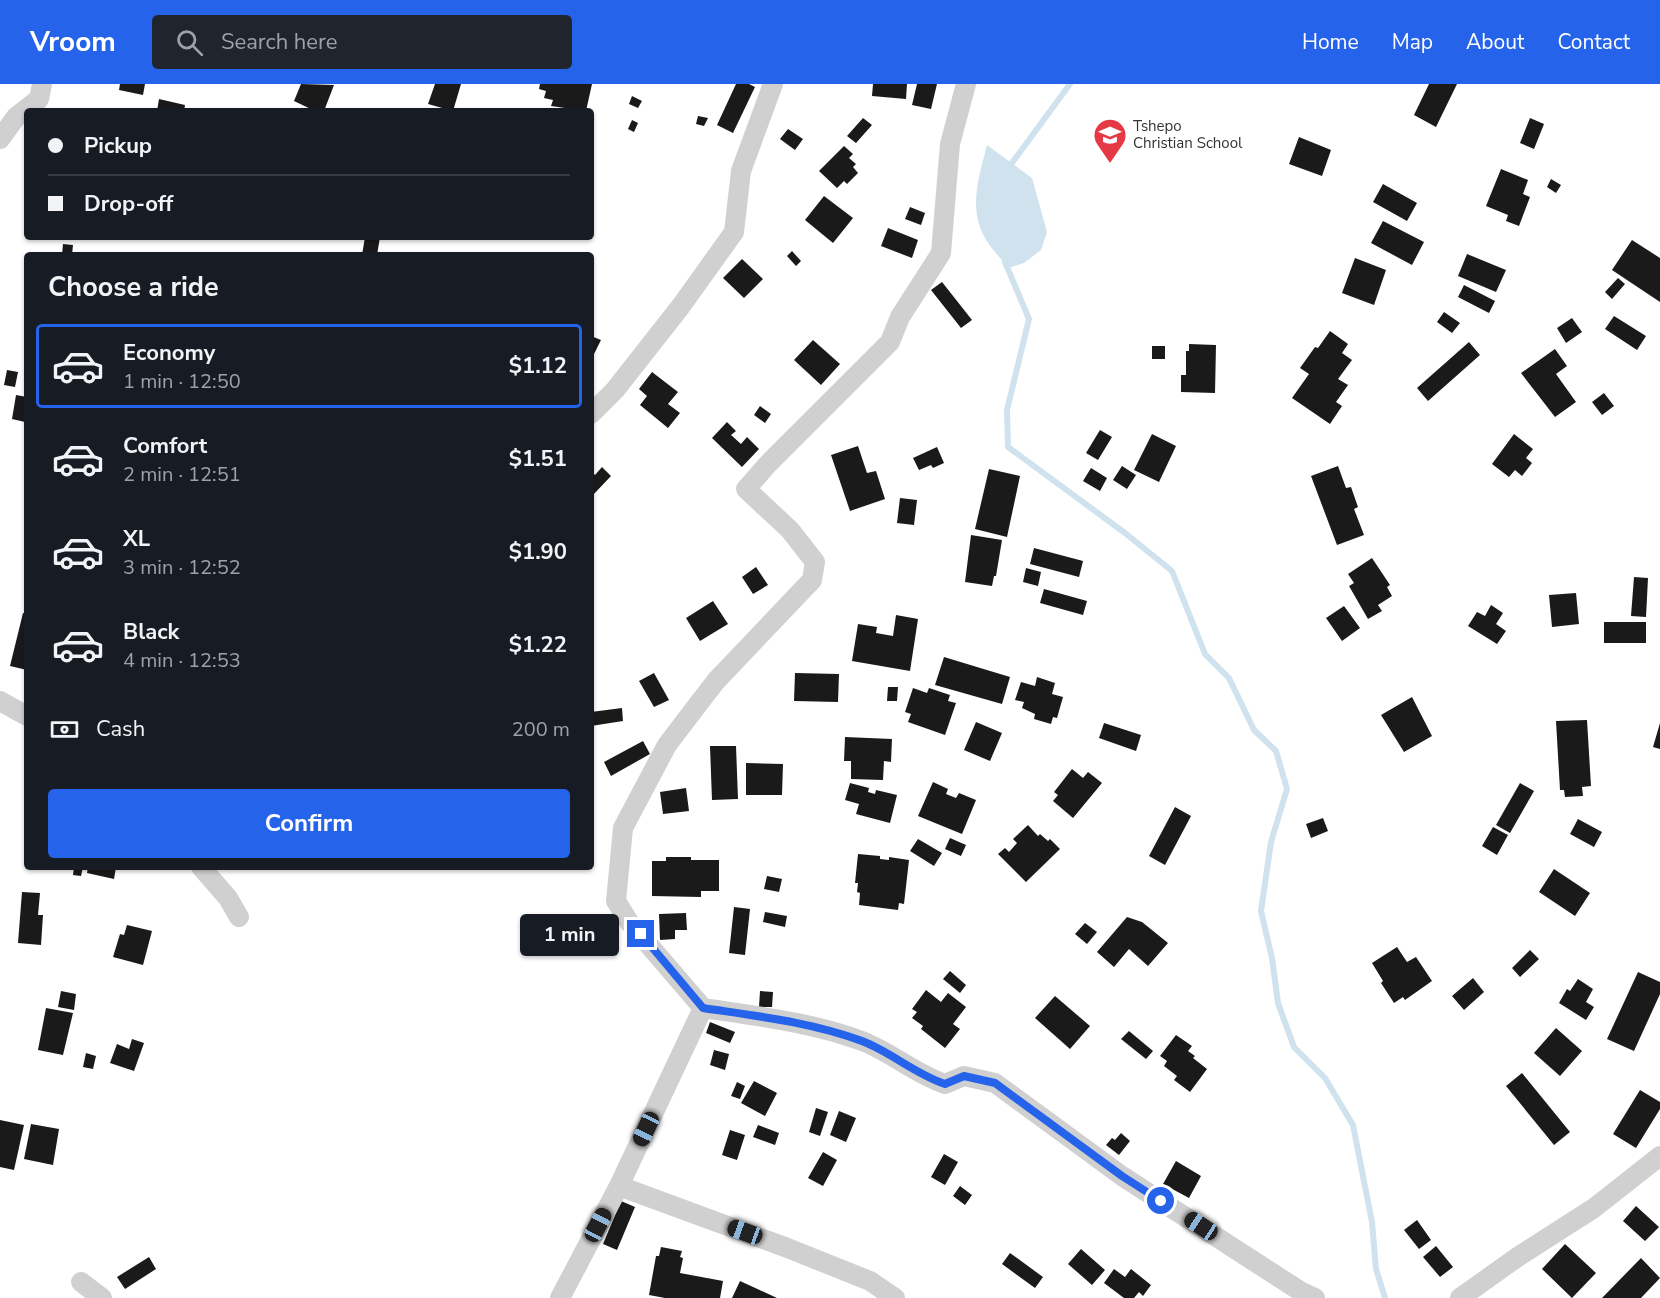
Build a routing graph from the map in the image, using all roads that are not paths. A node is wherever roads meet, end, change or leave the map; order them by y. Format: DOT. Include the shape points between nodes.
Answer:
graph roads {
  1 [pos="42,84"];
  2 [pos="773,84"];
  3 [pos="966,84"];
  4 [pos="28,108"];
  5 [pos="24,111"];
  6 [pos="0,139"];
  7 [pos="594,411"];
  8 [pos="0,701"];
  9 [pos="24,714"];
  10 [pos="205,870"];
  11 [pos="239,917"];
  12 [pos="703,1008"];
  13 [pos="1660,1156"];
  14 [pos="619,1186"];
  15 [pos="81,1282"];
  16 [pos="102,1298"];
  17 [pos="560,1298"];
  18 [pos="896,1298"];
  19 [pos="1315,1298"];
  20 [pos="1460,1298"];
  1 -- 4 [label="street" via="39,99"];
  2 -- 7 [label="street" via="741,171 734,232 681,306"];
  3 -- 12 [label="street" via="950,144 941,253 900,317 890,342 746,489 790,530 815,562 812,580 699,703 667,745 623,828 616,901 629,922"];
  5 -- 6 [label="street"];
  8 -- 9 [label="street"];
  10 -- 11 [label="street"];
  12 -- 14 [label="street"];
  12 -- 19 [label="street" via="786,1020 863,1041 945,1084 964,1076 995,1083 1122,1176"];
  13 -- 20 [label="street" via="1594,1208"];
  14 -- 17 [label="street"];
  14 -- 18 [label="street" via="860,1276"];
  15 -- 16 [label="street"];
}
